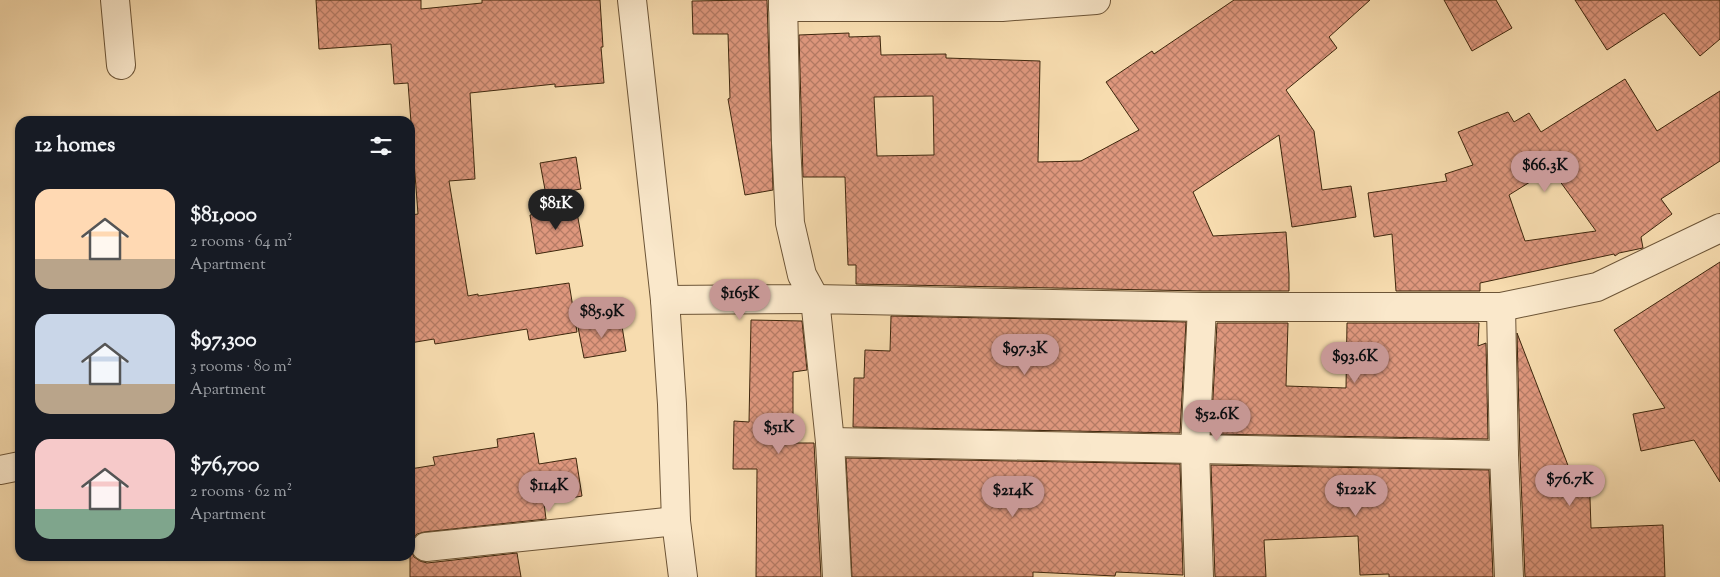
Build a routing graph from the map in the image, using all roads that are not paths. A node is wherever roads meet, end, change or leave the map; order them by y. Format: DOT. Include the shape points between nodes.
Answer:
graph roads {
  1 [pos="115,0"];
  2 [pos="632,0"];
  3 [pos="1096,0"];
  4 [pos="783,3"];
  5 [pos="121,65"];
  6 [pos="1720,228"];
  7 [pos="815,299"];
  8 [pos="665,300"];
  9 [pos="1202,307"];
  10 [pos="1501,307"];
  11 [pos="830,442"];
  12 [pos="1195,448"];
  13 [pos="1504,455"];
  14 [pos="15,467"];
  15 [pos="0,470"];
  16 [pos="676,521"];
  17 [pos="426,547"];
  18 [pos="683,577"];
  19 [pos="837,577"];
  20 [pos="1198,577"];
  21 [pos="1509,577"];
  1 -- 5 [label="street"];
  2 -- 8 [label="street"];
  3 -- 4 [label="street" via="1002,7"];
  4 -- 7 [label="street" via="790,223 802,275"];
  6 -- 10 [label="street" via="1597,287"];
  7 -- 8 [label="street"];
  7 -- 9 [label="street"];
  7 -- 11 [label="street"];
  8 -- 16 [label="street"];
  9 -- 10 [label="street"];
  9 -- 12 [label="street"];
  10 -- 13 [label="street"];
  11 -- 12 [label="street"];
  11 -- 19 [label="street"];
  12 -- 13 [label="street"];
  12 -- 20 [label="street"];
  13 -- 21 [label="street"];
  14 -- 15 [label="street"];
  16 -- 17 [label="street"];
  16 -- 18 [label="street"];
}
